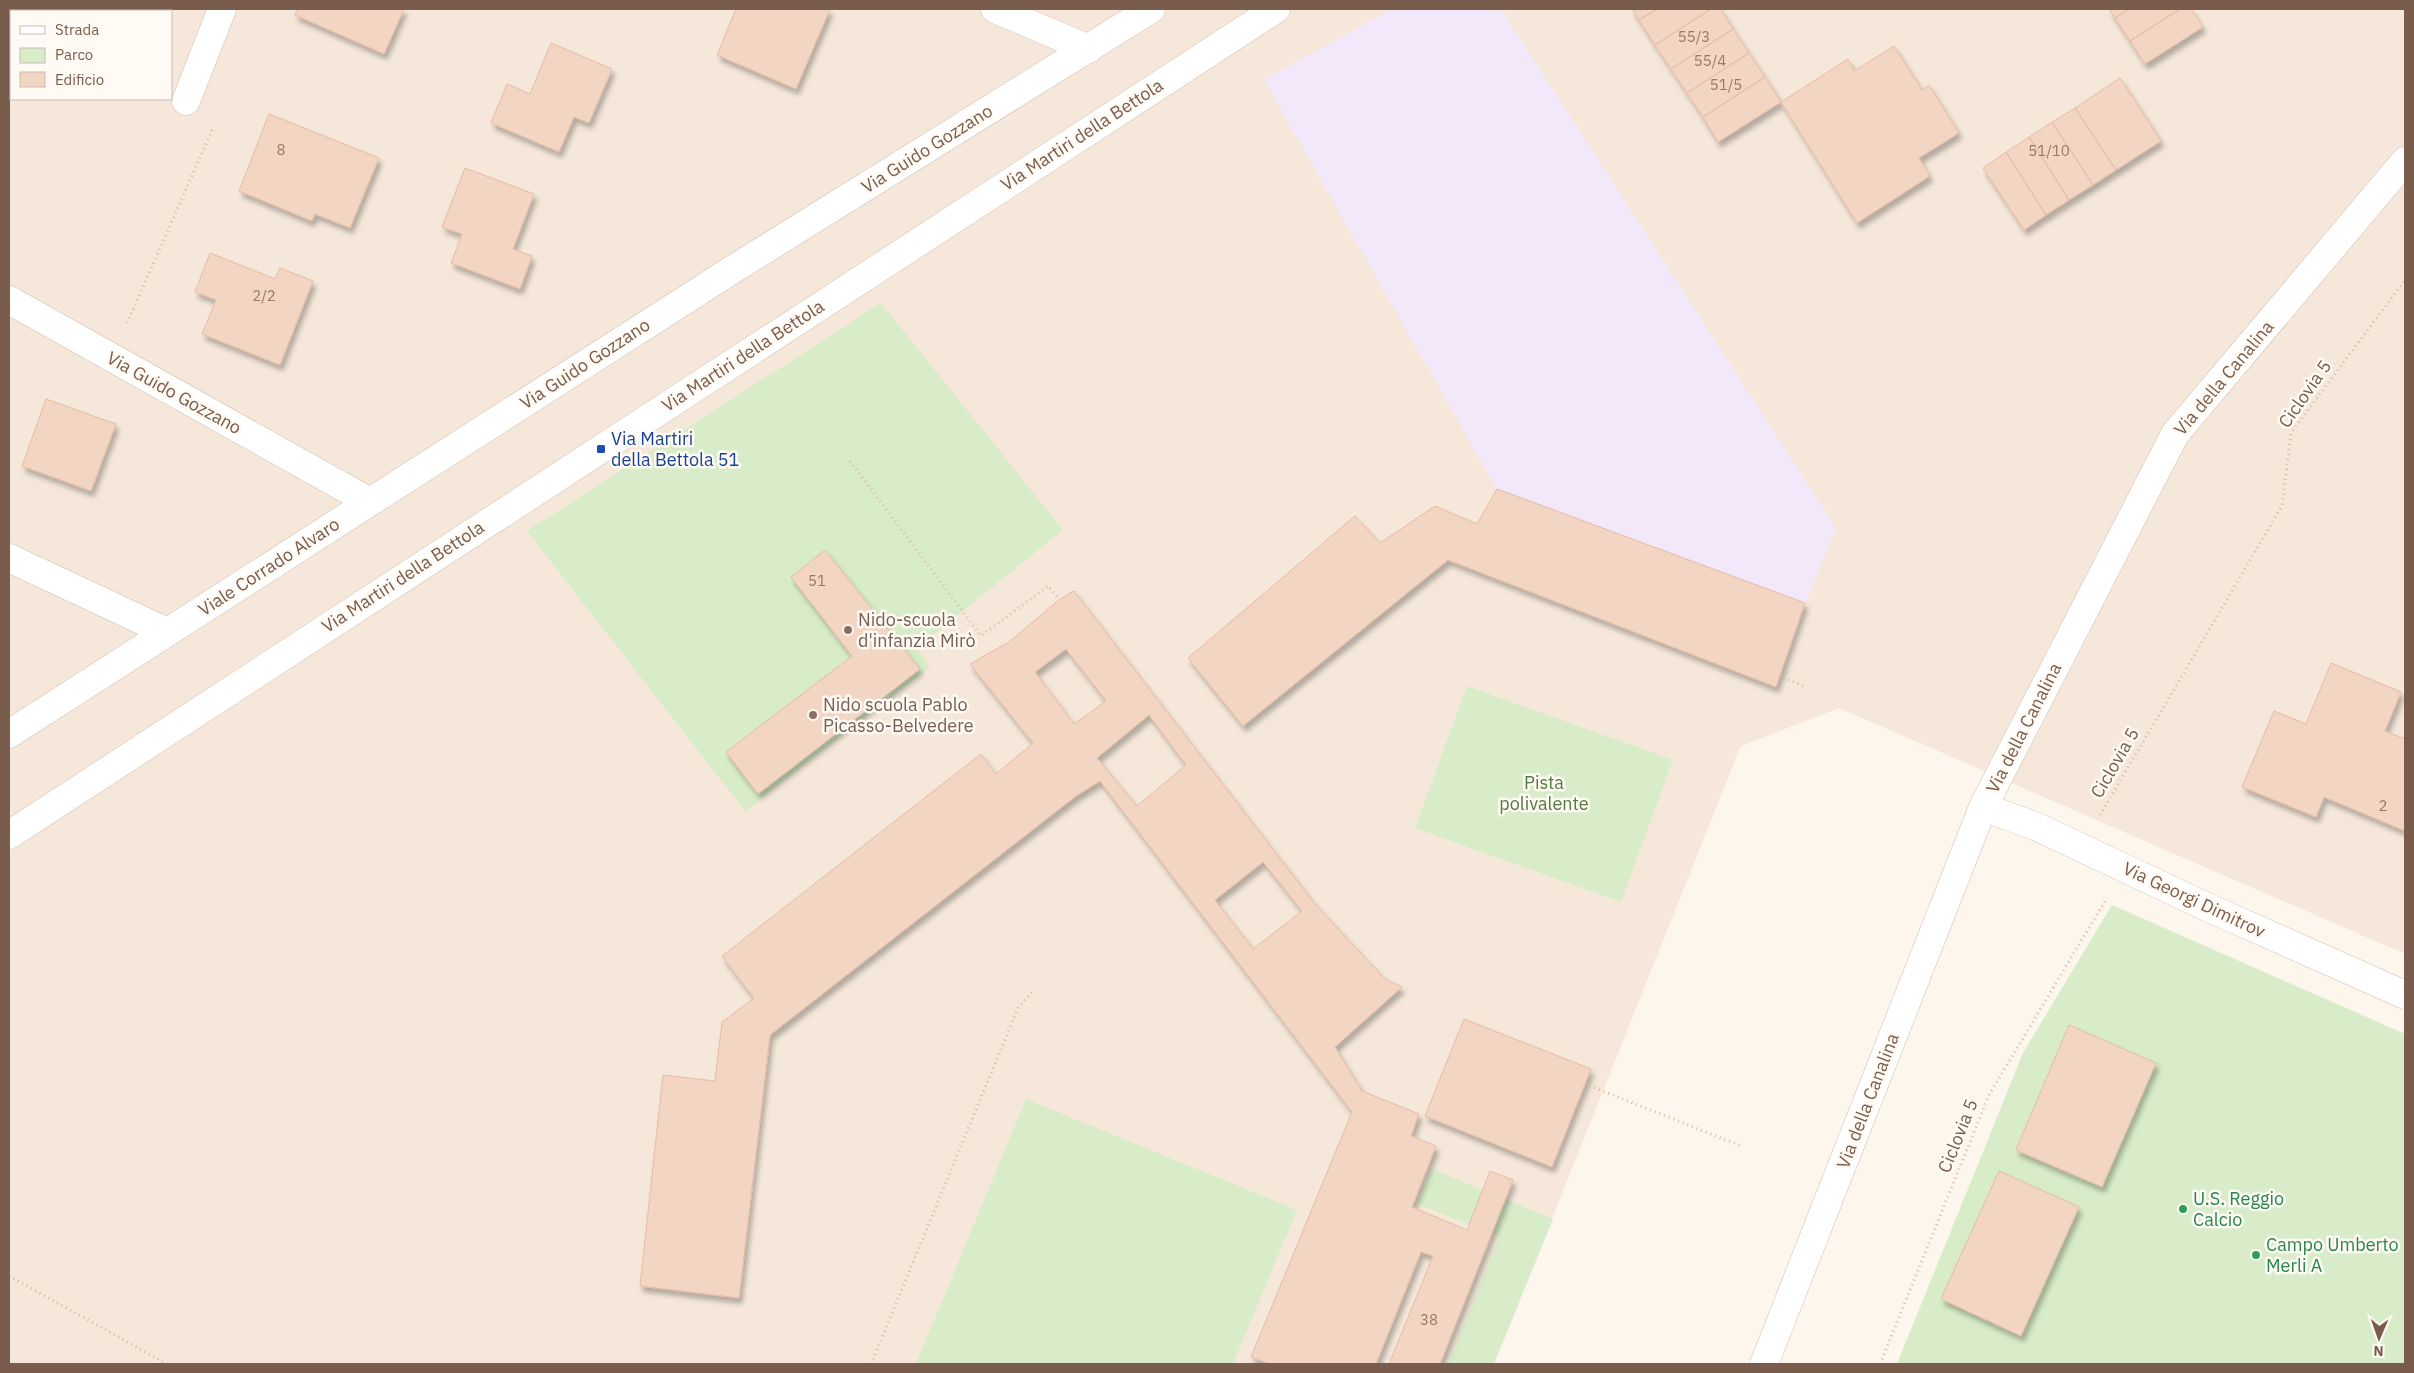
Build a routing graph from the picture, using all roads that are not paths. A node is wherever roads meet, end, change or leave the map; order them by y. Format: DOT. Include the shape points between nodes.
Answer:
graph roads {
  1 [pos="222,9"];
  2 [pos="995,9"];
  3 [pos="1152,9"];
  4 [pos="1276,9"];
  5 [pos="1089,49"];
  6 [pos="186,101"];
  7 [pos="2405,161"];
  8 [pos="9,300"];
  9 [pos="370,502"];
  10 [pos="9,558"];
  11 [pos="167,632"];
  12 [pos="9,734"];
  13 [pos="1983,807"];
  14 [pos="9,835"];
  15 [pos="2405,995"];
  16 [pos="1764,1364"];
  1 -- 6 [label="street"];
  2 -- 5 [label="street"];
  3 -- 5 [label="street, Via Guido Gozzano"];
  4 -- 14 [label="street, Via Martiri della Bettola"];
  5 -- 9 [label="street, Via Guido Gozzano" via="735,268"];
  7 -- 13 [label="street, Via della Canalina" via="2175,434"];
  8 -- 9 [label="street, Via Guido Gozzano"];
  9 -- 11 [label="street, Viale Corrado Alvaro"];
  10 -- 11 [label="street"];
  11 -- 12 [label="street, Viale Corrado Alvaro"];
  13 -- 15 [label="street, Via Georgi Dimitrov" via="2035,826"];
  13 -- 16 [label="street, Via della Canalina"];
}
